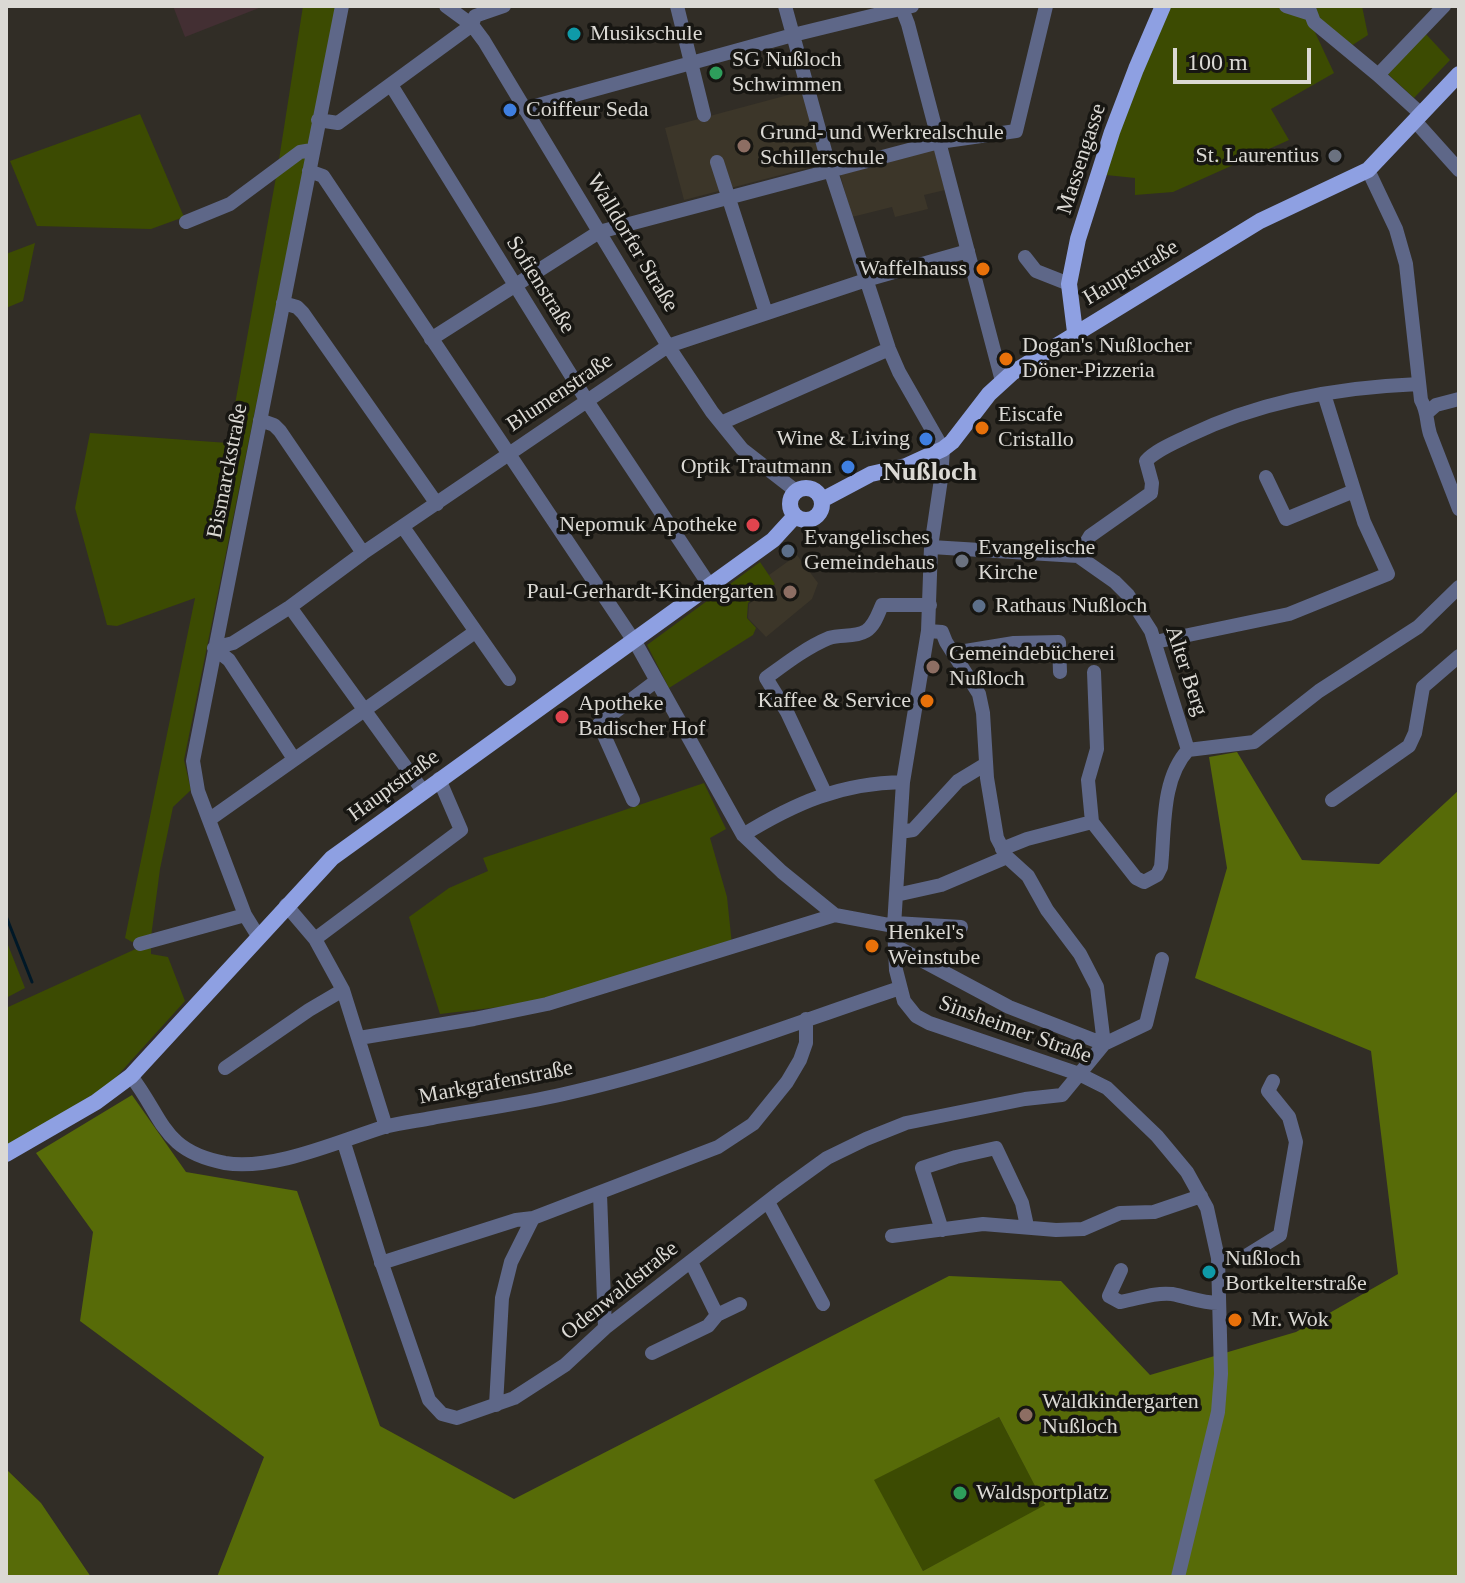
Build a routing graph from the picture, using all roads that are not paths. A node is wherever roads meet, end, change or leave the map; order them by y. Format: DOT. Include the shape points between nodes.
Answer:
graph roads {
  1 [pos="342,6"];
  2 [pos="446,6"];
  3 [pos="504,6"];
  4 [pos="677,6"];
  5 [pos="785,6"];
  6 [pos="1046,6"];
  7 [pos="1286,6"];
  8 [pos="905,7"];
  9 [pos="1160,7"];
  10 [pos="1308,9"];
  11 [pos="1433,10"];
  12 [pos="473,15"];
  13 [pos="793,35"];
  14 [pos="692,64"];
  15 [pos="1459,74"];
  16 [pos="1378,75"];
  17 [pos="391,85"];
  18 [pos="524,109"];
  19 [pos="704,115"];
  20 [pos="1418,118"];
  21 [pos="318,120"];
  22 [pos="939,142"];
  23 [pos="312,150"];
  24 [pos="717,162"];
  25 [pos="830,169"];
  26 [pos="1368,170"];
  27 [pos="1459,170"];
  28 [pos="309,171"];
  29 [pos="727,197"];
  30 [pos="186,222"];
  31 [pos="599,232"];
  32 [pos="968,251"];
  33 [pos="1025,257"];
  34 [pos="866,280"];
  35 [pos="1069,284"];
  36 [pos="514,286"];
  37 [pos="283,303"];
  38 [pos="766,313"];
  39 [pos="1075,332"];
  40 [pos="431,339"];
  41 [pos="668,346"];
  42 [pos="889,349"];
  43 [pos="1002,381"];
  44 [pos="1419,384"];
  45 [pos="1324,394"];
  46 [pos="1459,399"];
  47 [pos="587,401"];
  48 [pos="1428,412"];
  49 [pos="260,420"];
  50 [pos="721,423"];
  51 [pos="943,449"];
  52 [pos="509,454"];
  53 [pos="1266,477"];
  54 [pos="796,491"];
  55 [pos="1354,491"];
  56 [pos="822,500"];
  57 [pos="437,504"];
  58 [pos="1459,509"];
  59 [pos="795,516"];
  60 [pos="403,527"];
  61 [pos="931,547"];
  62 [pos="363,553"];
  63 [pos="1078,556"];
  64 [pos="710,586"];
  65 [pos="1459,587"];
  66 [pos="930,605"];
  67 [pos="290,607"];
  68 [pos="928,631"];
  69 [pos="475,632"];
  70 [pos="633,641"];
  71 [pos="1155,642"];
  72 [pos="214,648"];
  73 [pos="953,653"];
  74 [pos="1459,656"];
  75 [pos="1060,672"];
  76 [pos="1094,672"];
  77 [pos="509,679"];
  78 [pos="656,681"];
  79 [pos="365,711"];
  80 [pos="1188,750"];
  81 [pos="294,759"];
  82 [pos="986,764"];
  83 [pos="439,779"];
  84 [pos="903,782"];
  85 [pos="423,791"];
  86 [pos="825,793"];
  87 [pos="633,800"];
  88 [pos="1332,800"];
  89 [pos="210,819"];
  90 [pos="1092,822"];
  91 [pos="900,832"];
  92 [pos="743,835"];
  93 [pos="1004,853"];
  94 [pos="896,895"];
  95 [pos="286,905"];
  96 [pos="245,915"];
  97 [pos="835,915"];
  98 [pos="895,925"];
  99 [pos="961,927"];
  100 [pos="258,936"];
  101 [pos="315,939"];
  102 [pos="140,944"];
  103 [pos="895,946"];
  104 [pos="1162,959"];
  105 [pos="900,988"];
  106 [pos="343,990"];
  107 [pos="806,1019"];
  108 [pos="359,1038"];
  109 [pos="1104,1044"];
  110 [pos="225,1068"];
  111 [pos="1079,1074"];
  112 [pos="131,1076"];
  113 [pos="1273,1081"];
  114 [pos="386,1127"];
  115 [pos="344,1143"];
  116 [pos="6,1154"];
  117 [pos="600,1194"];
  118 [pos="1201,1196"];
  119 [pos="768,1202"];
  120 [pos="533,1218"];
  121 [pos="1027,1226"];
  122 [pos="942,1230"];
  123 [pos="892,1236"];
  124 [pos="1218,1258"];
  125 [pos="691,1262"];
  126 [pos="381,1263"];
  127 [pos="1121,1270"];
  128 [pos="1218,1303"];
  129 [pos="740,1304"];
  130 [pos="823,1304"];
  131 [pos="717,1315"];
  132 [pos="605,1328"];
  133 [pos="652,1353"];
  134 [pos="496,1405"];
  135 [pos="1178,1577"];
  1 -- 21 [label="street, Bismarckstraße"];
  2 -- 12 [label="street, Walldorfer Straße"];
  3 -- 12 [label="street"];
  4 -- 14 [label="street"];
  5 -- 13 [label="street"];
  6 -- 22 [label="street" via="1016,131"];
  7 -- 10 [label="street"];
  8 -- 13 [label="street"];
  8 -- 22 [label="street"];
  9 -- 35 [label="main road, Massengasse" via="1112,132"];
  10 -- 16 [label="street" via="1314,22"];
  11 -- 16 [label="street"];
  12 -- 17 [label="street"];
  12 -- 18 [label="street, Walldorfer Straße"];
  13 -- 14 [label="street"];
  13 -- 25 [label="street"];
  14 -- 18 [label="street"];
  14 -- 19 [label="street"];
  15 -- 20 [label="main road, Hauptstraße"];
  16 -- 20 [label="street"];
  17 -- 21 [label="street" via="338,123"];
  17 -- 36 [label="street, Sofienstraße"];
  18 -- 31 [label="street, Walldorfer Straße"];
  20 -- 26 [label="main road, Hauptstraße"];
  20 -- 27 [label="street"];
  21 -- 23 [label="street, Bismarckstraße"];
  22 -- 25 [label="street"];
  22 -- 32 [label="street"];
  23 -- 28 [label="street, Bismarckstraße"];
  23 -- 30 [label="street" via="300,152 230,204"];
  24 -- 29 [label="street"];
  25 -- 29 [label="street"];
  25 -- 34 [label="street"];
  26 -- 39 [label="main road, Hauptstraße" via="1260,221"];
  26 -- 44 [label="street" via="1406,264"];
  28 -- 37 [label="street, Bismarckstraße"];
  28 -- 40 [label="street" via="323,176"];
  29 -- 31 [label="street"];
  29 -- 38 [label="street"];
  31 -- 36 [label="street"];
  31 -- 41 [label="street, Walldorfer Straße"];
  32 -- 34 [label="street, Blumenstraße"];
  32 -- 43 [label="street"];
  33 -- 35 [label="street" via="1036,271"];
  34 -- 38 [label="street, Blumenstraße"];
  34 -- 42 [label="street"];
  35 -- 39 [label="main road, Massengasse"];
  36 -- 40 [label="street"];
  36 -- 47 [label="street, Sofienstraße"];
  37 -- 49 [label="street, Bismarckstraße"];
  37 -- 57 [label="street" via="303,313"];
  38 -- 41 [label="street, Blumenstraße"];
  39 -- 43 [label="main road, Hauptstraße"];
  40 -- 52 [label="street"];
  41 -- 47 [label="street, Blumenstraße"];
  41 -- 50 [label="street, Walldorfer Straße"];
  42 -- 50 [label="street"];
  42 -- 51 [label="street"];
  43 -- 51 [label="main road, Hauptstraße"];
  44 -- 45 [label="street"];
  44 -- 48 [label="street"];
  45 -- 55 [label="street"];
  45 -- 63 [label="street" via="1223,419 1150,456 1146,461 1151,493 1090,536"];
  46 -- 48 [label="street"];
  47 -- 52 [label="street, Blumenstraße"];
  47 -- 64 [label="street, Sofienstraße"];
  48 -- 58 [label="street" via="1430,434"];
  49 -- 62 [label="street" via="280,431"];
  49 -- 72 [label="street, Bismarckstraße"];
  50 -- 54 [label="street, Walldorfer Straße" via="754,459"];
  51 -- 56 [label="main road, Hauptstraße" via="871,474"];
  51 -- 61 [label="street, Sinsheimer Straße"];
  52 -- 57 [label="street, Blumenstraße"];
  52 -- 70 [label="street"];
  53 -- 55 [label="street" via="1286,519"];
  54 -- 56 [label="main road" via="814,489"];
  54 -- 59 [label="main road" via="790,503"];
  55 -- 71 [label="street" via="1388,574 1289,614"];
  56 -- 59 [label="main road, Hauptstraße" via="814,518"];
  57 -- 60 [label="street, Blumenstraße"];
  59 -- 64 [label="main road, Hauptstraße" via="773,540"];
  60 -- 62 [label="street, Blumenstraße"];
  60 -- 69 [label="street"];
  61 -- 63 [label="street"];
  61 -- 66 [label="street, Sinsheimer Straße"];
  62 -- 67 [label="street, Blumenstraße"];
  63 -- 71 [label="street, Alter Berg" via="1128,595"];
  64 -- 70 [label="main road, Hauptstraße"];
  65 -- 80 [label="street" via="1418,627 1319,691 1254,742"];
  66 -- 68 [label="street, Sinsheimer Straße"];
  66 -- 86 [label="street" via="882,605 866,631 833,636 761,681 787,712"];
  67 -- 72 [label="street, Blumenstraße" via="233,643"];
  67 -- 79 [label="street"];
  68 -- 73 [label="street" via="942,632"];
  68 -- 84 [label="street, Sinsheimer Straße"];
  69 -- 77 [label="street"];
  69 -- 79 [label="street"];
  70 -- 78 [label="street"];
  70 -- 83 [label="main road, Hauptstraße"];
  71 -- 80 [label="street, Alter Berg"];
  72 -- 81 [label="street" via="229,660"];
  72 -- 89 [label="street, Bismarckstraße" via="193,761"];
  73 -- 75 [label="street" via="1059,642"];
  73 -- 82 [label="street" via="979,694"];
  74 -- 88 [label="street" via="1423,687 1409,746"];
  76 -- 90 [label="street" via="1097,749 1088,780"];
  78 -- 87 [label="street" via="599,724"];
  78 -- 92 [label="street"];
  79 -- 81 [label="street"];
  79 -- 85 [label="street"];
  80 -- 90 [label="street, Alter Berg" via="1170,783 1157,875 1144,882 1136,878"];
  81 -- 89 [label="street"];
  82 -- 91 [label="street" via="958,781 913,830"];
  82 -- 93 [label="street"];
  83 -- 85 [label="main road, Hauptstraße"];
  83 -- 101 [label="street" via="461,830"];
  84 -- 86 [label="street"];
  84 -- 91 [label="street, Sinsheimer Straße"];
  85 -- 95 [label="main road, Hauptstraße" via="332,858"];
  86 -- 92 [label="street"];
  89 -- 96 [label="street, Bismarckstraße"];
  90 -- 93 [label="street" via="1027,839"];
  91 -- 94 [label="street, Sinsheimer Straße"];
  92 -- 97 [label="street"];
  93 -- 94 [label="street" via="941,885"];
  93 -- 109 [label="street" via="1028,876 1086,965 1097,987"];
  94 -- 98 [label="street, Sinsheimer Straße"];
  95 -- 100 [label="main road, Hauptstraße"];
  95 -- 101 [label="street"];
  96 -- 100 [label="street, Bismarckstraße"];
  96 -- 102 [label="street"];
  97 -- 98 [label="street"];
  97 -- 108 [label="street" via="547,1004"];
  98 -- 99 [label="street"];
  98 -- 103 [label="street, Sinsheimer Straße"];
  100 -- 112 [label="main road, Hauptstraße"];
  101 -- 106 [label="street"];
  103 -- 105 [label="street, Sinsheimer Straße"];
  103 -- 109 [label="street" via="1009,1007"];
  104 -- 109 [label="street" via="1146,1024"];
  105 -- 107 [label="street, Markgrafenstraße"];
  105 -- 111 [label="street, Sinsheimer Straße" via="909,1009 929,1023"];
  106 -- 108 [label="street"];
  106 -- 110 [label="street"];
  107 -- 114 [label="street, Markgrafenstraße" via="616,1081"];
  107 -- 117 [label="street" via="800,1060 753,1124 718,1147"];
  108 -- 114 [label="street"];
  109 -- 111 [label="street, Odenwaldstraße"];
  111 -- 118 [label="street, Sinsheimer Straße" via="1128,1106 1187,1172"];
  111 -- 119 [label="street, Odenwaldstraße" via="1062,1095 906,1123 866,1139 827,1158"];
  112 -- 115 [label="street, Markgrafenstraße" via="168,1135 198,1155 227,1163 258,1163"];
  112 -- 116 [label="main road, Hauptstraße"];
  113 -- 124 [label="street" via="1268,1091 1289,1117 1296,1142 1280,1235 1246,1256"];
  114 -- 115 [label="street, Markgrafenstraße"];
  115 -- 126 [label="street, Odenwaldstraße"];
  117 -- 120 [label="street"];
  117 -- 132 [label="street"];
  118 -- 121 [label="street" via="1154,1212 1120,1213 1083,1229"];
  118 -- 124 [label="street, Sinsheimer Straße"];
  119 -- 125 [label="street, Odenwaldstraße"];
  119 -- 130 [label="street"];
  120 -- 126 [label="street"];
  120 -- 134 [label="street" via="511,1262 502,1298"];
  121 -- 122 [label="street" via="983,1224"];
  121 -- 122 [label="street" via="996,1148 922,1168"];
  122 -- 123 [label="street"];
  124 -- 128 [label="street, Sinsheimer Straße"];
  125 -- 131 [label="street"];
  125 -- 132 [label="street, Odenwaldstraße"];
  126 -- 134 [label="street, Odenwaldstraße" via="435,1408 457,1418"];
  127 -- 128 [label="street" via="1109,1296 1120,1302 1169,1294"];
  128 -- 135 [label="street, Sinsheimer Straße" via="1218,1412"];
  129 -- 131 [label="street"];
  131 -- 133 [label="street" via="708,1326"];
  132 -- 134 [label="street, Odenwaldstraße" via="565,1365"];
}
